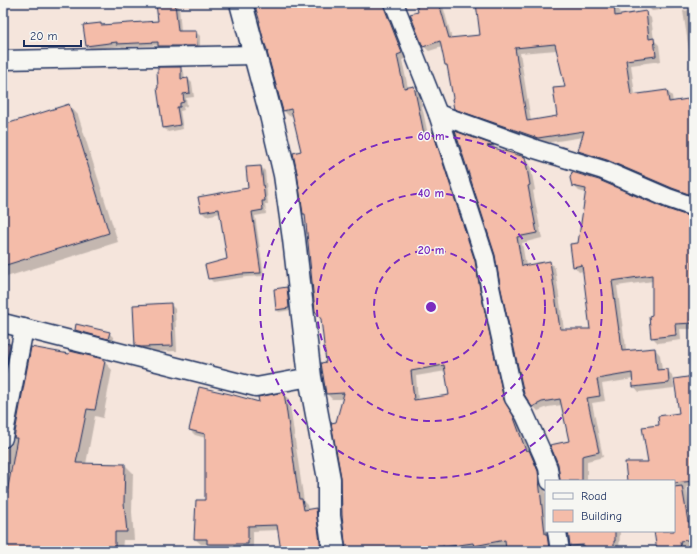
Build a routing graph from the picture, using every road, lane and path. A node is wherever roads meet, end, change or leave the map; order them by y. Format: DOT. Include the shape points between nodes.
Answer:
graph roads {
  1 [pos="241,3"];
  2 [pos="394,3"];
  3 [pos="254,55"];
  4 [pos="3,60"];
  5 [pos="438,114"];
  6 [pos="694,207"];
  7 [pos="3,323"];
  8 [pos="24,328"];
  9 [pos="310,377"];
  10 [pos="3,438"];
  11 [pos="550,480"];
  12 [pos="556,532"];
  13 [pos="334,551"];
  14 [pos="560,551"];
  1 -- 3 [label="street"];
  2 -- 5 [label="street"];
  3 -- 4 [label="street"];
  3 -- 9 [label="street" via="285,175"];
  5 -- 6 [label="street" via="603,170"];
  5 -- 11 [label="street" via="485,258 514,398 525,415 542,453"];
  7 -- 8 [label="street"];
  8 -- 9 [label="street" via="256,387"];
  8 -- 10 [label="street"];
  9 -- 13 [label="street" via="329,479 329,516"];
  12 -- 14 [label="street"];
}
